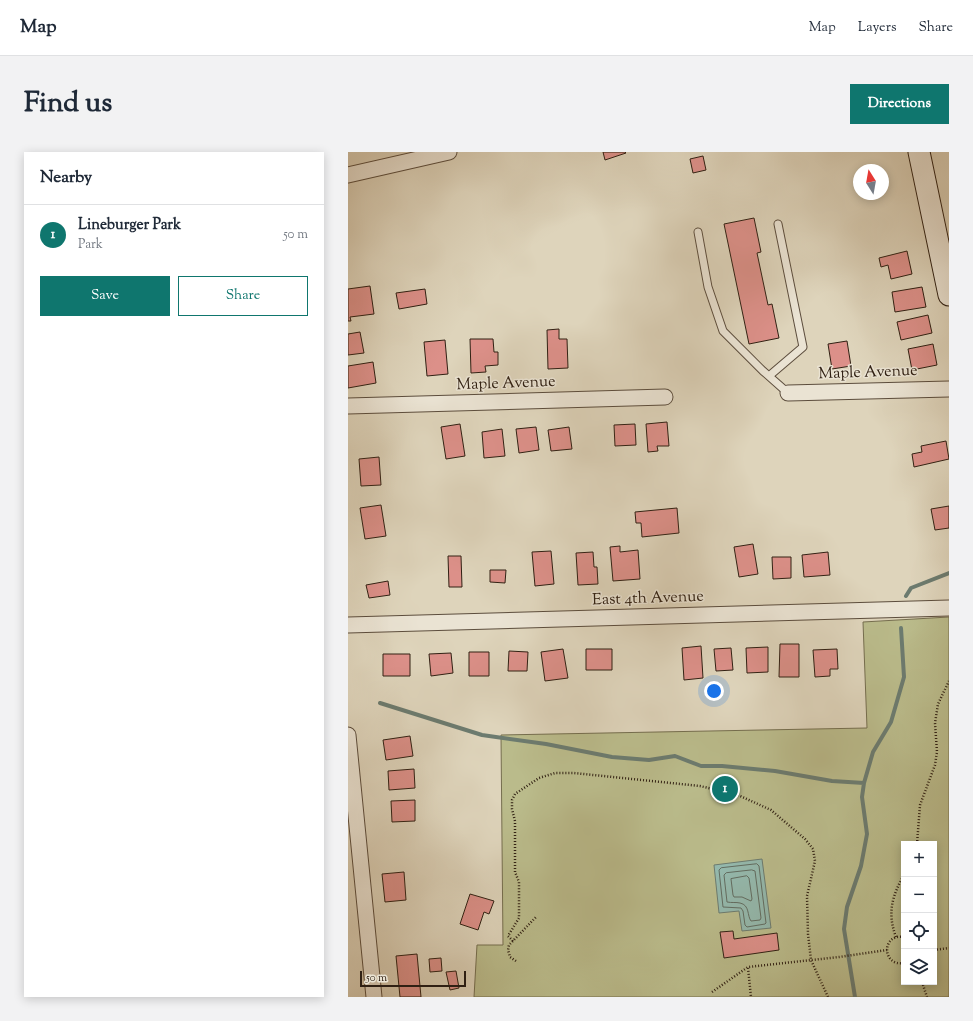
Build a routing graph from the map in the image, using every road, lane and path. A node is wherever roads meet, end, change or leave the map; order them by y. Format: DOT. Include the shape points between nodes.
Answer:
graph roads {
  1 [pos="449,152"];
  2 [pos="920,152"];
  3 [pos="348,175"];
  4 [pos="778,224"];
  5 [pos="698,232"];
  6 [pos="949,295"];
  7 [pos="769,376"];
  8 [pos="949,388"];
  9 [pos="788,394"];
  10 [pos="665,397"];
  11 [pos="348,406"];
  12 [pos="949,608"];
  13 [pos="348,625"];
  14 [pos="949,681"];
  15 [pos="348,735"];
  16 [pos="917,841"];
  17 [pos="354,844"];
  18 [pos="902,877"];
  19 [pos="537,916"];
  20 [pos="896,937"];
  21 [pos="901,937"];
  22 [pos="513,941"];
  23 [pos="949,948"];
  24 [pos="887,950"];
  25 [pos="937,950"];
  26 [pos="812,960"];
  27 [pos="516,962"];
  28 [pos="901,963"];
  29 [pos="748,967"];
  30 [pos="923,985"];
  31 [pos="712,992"];
  32 [pos="751,996"];
  33 [pos="374,997"];
  34 [pos="828,997"];
  35 [pos="927,997"];
  1 -- 3 [label="street"];
  2 -- 6 [label="street"];
  4 -- 7 [label="lane" via="803,347"];
  5 -- 7 [label="lane" via="708,287 723,331"];
  7 -- 9 [label="lane"];
  8 -- 9 [label="street, Maple Avenue"];
  10 -- 11 [label="street, Maple Avenue"];
  12 -- 13 [label="street, East 4th Avenue"];
  14 -- 16 [label="path" via="938,704 935,723 937,752 935,765 920,805"];
  15 -- 17 [label="street"];
  17 -- 33 [label="street"];
  18 -- 20 [label="path" via="895,890 891,910 891,924"];
  19 -- 22 [label="path"];
  20 -- 21 [label="path"];
  20 -- 24 [label="path" via="890,942"];
  22 -- 26 [label="path" via="508,936 519,918 519,882 515,872 515,821 512,800 516,794 539,778 555,773 574,773 700,786 738,795 771,810 813,849 815,861 807,896"];
  22 -- 27 [label="path" via="508,950 510,957"];
  23 -- 25 [label="path"];
  24 -- 26 [label="path"];
  24 -- 28 [label="path" via="892,961"];
  26 -- 29 [label="path"];
  26 -- 34 [label="path"];
  29 -- 31 [label="path"];
  29 -- 32 [label="path"];
  30 -- 35 [label="path"];
}
